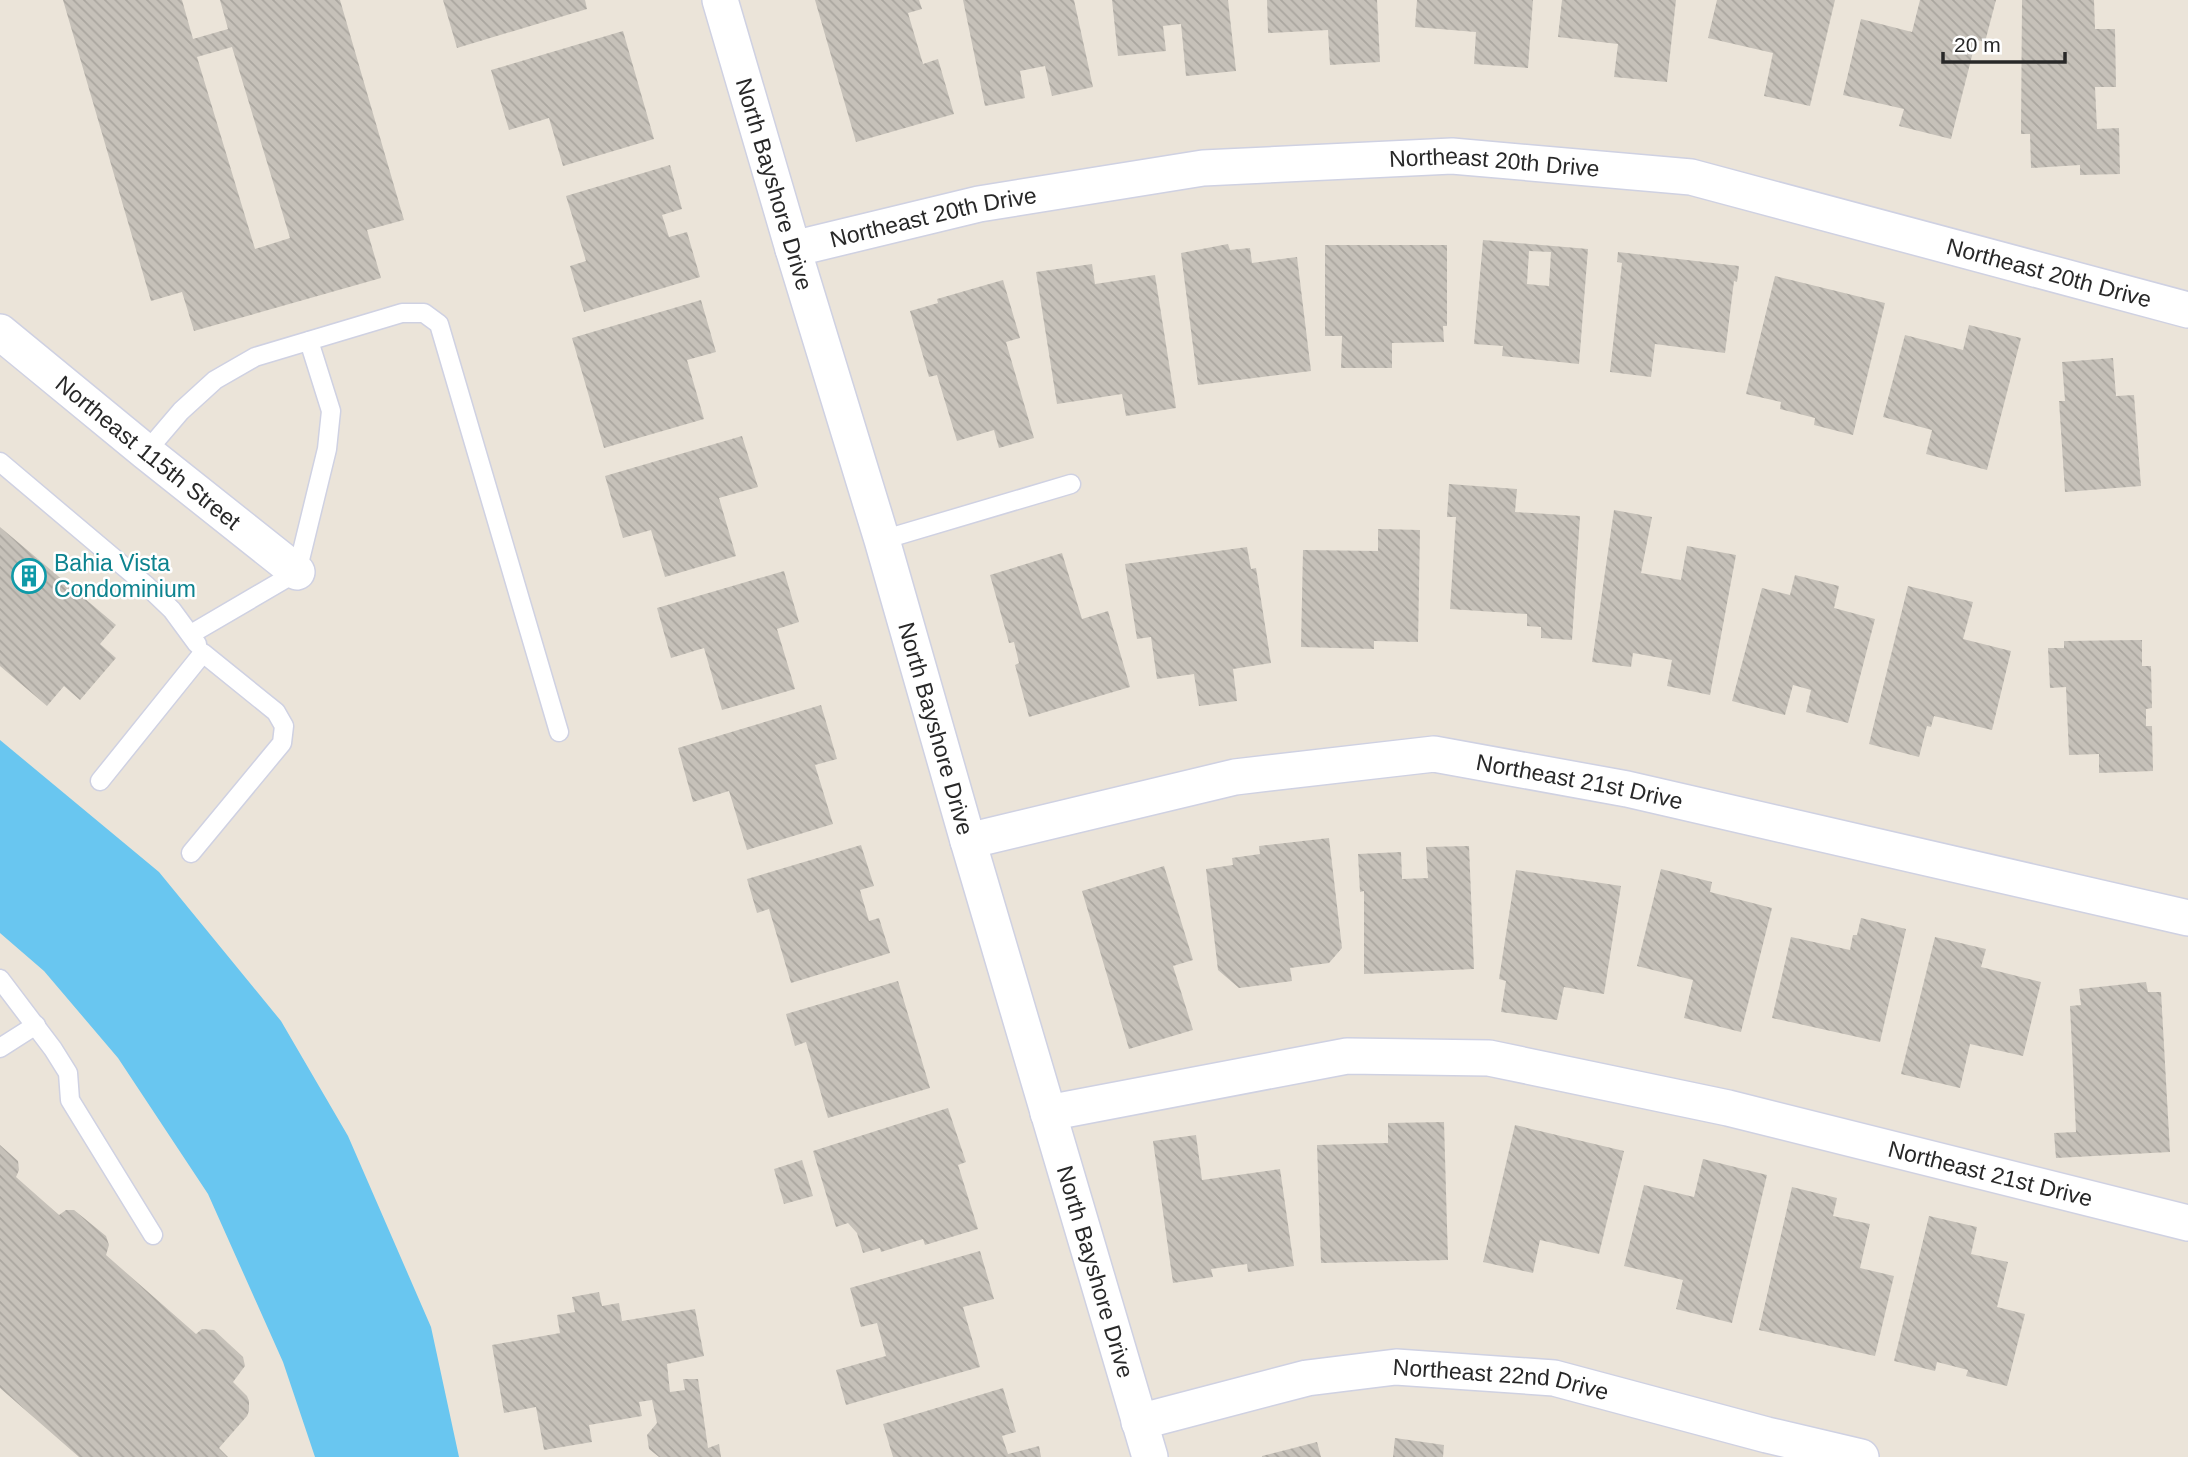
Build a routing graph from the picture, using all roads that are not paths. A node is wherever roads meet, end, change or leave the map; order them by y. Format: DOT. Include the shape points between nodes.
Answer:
graph roads {
  1 [pos="720,0"];
  2 [pos="793,249"];
  3 [pos="2188,310"];
  4 [pos="0,332"];
  5 [pos="309,341"];
  6 [pos="146,452"];
  7 [pos="0,462"];
  8 [pos="1071,484"];
  9 [pos="882,540"];
  10 [pos="297,572"];
  11 [pos="191,634"];
  12 [pos="203,653"];
  13 [pos="559,732"];
  14 [pos="100,781"];
  15 [pos="968,841"];
  16 [pos="191,853"];
  17 [pos="2188,918"];
  18 [pos="0,979"];
  19 [pos="36,1025"];
  20 [pos="0,1048"];
  21 [pos="1048,1113"];
  22 [pos="2188,1223"];
  23 [pos="153,1235"];
  24 [pos="1139,1422"];
  25 [pos="1150,1457"];
  26 [pos="1861,1457"];
  1 -- 2 [label="street, North Bayshore Drive"];
  2 -- 3 [label="street, Northeast 20th Drive" via="979,204 1203,168 1452,156 1691,177"];
  2 -- 9 [label="street, North Bayshore Drive"];
  4 -- 6 [label="street, Northeast 115th Street"];
  5 -- 6 [label="lane" via="255,357 215,380"];
  5 -- 10 [label="lane" via="331,411 327,449"];
  5 -- 13 [label="lane" via="402,313 424,313 439,324"];
  6 -- 10 [label="street, Northeast 115th Street"];
  7 -- 11 [label="lane" via="147,586"];
  8 -- 9 [label="lane"];
  9 -- 15 [label="street, North Bayshore Drive"];
  10 -- 11 [label="lane"];
  11 -- 12 [label="lane"];
  12 -- 14 [label="lane"];
  12 -- 16 [label="lane" via="276,712 284,726 282,743"];
  15 -- 17 [label="street, Northeast 21st Drive" via="1235,777 1434,754 1627,789"];
  15 -- 21 [label="street, North Bayshore Drive"];
  18 -- 19 [label="lane"];
  19 -- 20 [label="lane"];
  19 -- 23 [label="lane" via="68,1073 70,1100"];
  21 -- 22 [label="street, Northeast 21st Drive" via="1347,1056 1489,1058 1728,1108"];
  21 -- 24 [label="street, North Bayshore Drive"];
  24 -- 25 [label="street, North Bayshore Drive"];
  24 -- 26 [label="street, Northeast 22nd Drive" via="1307,1378 1396,1367 1554,1378"];
}
